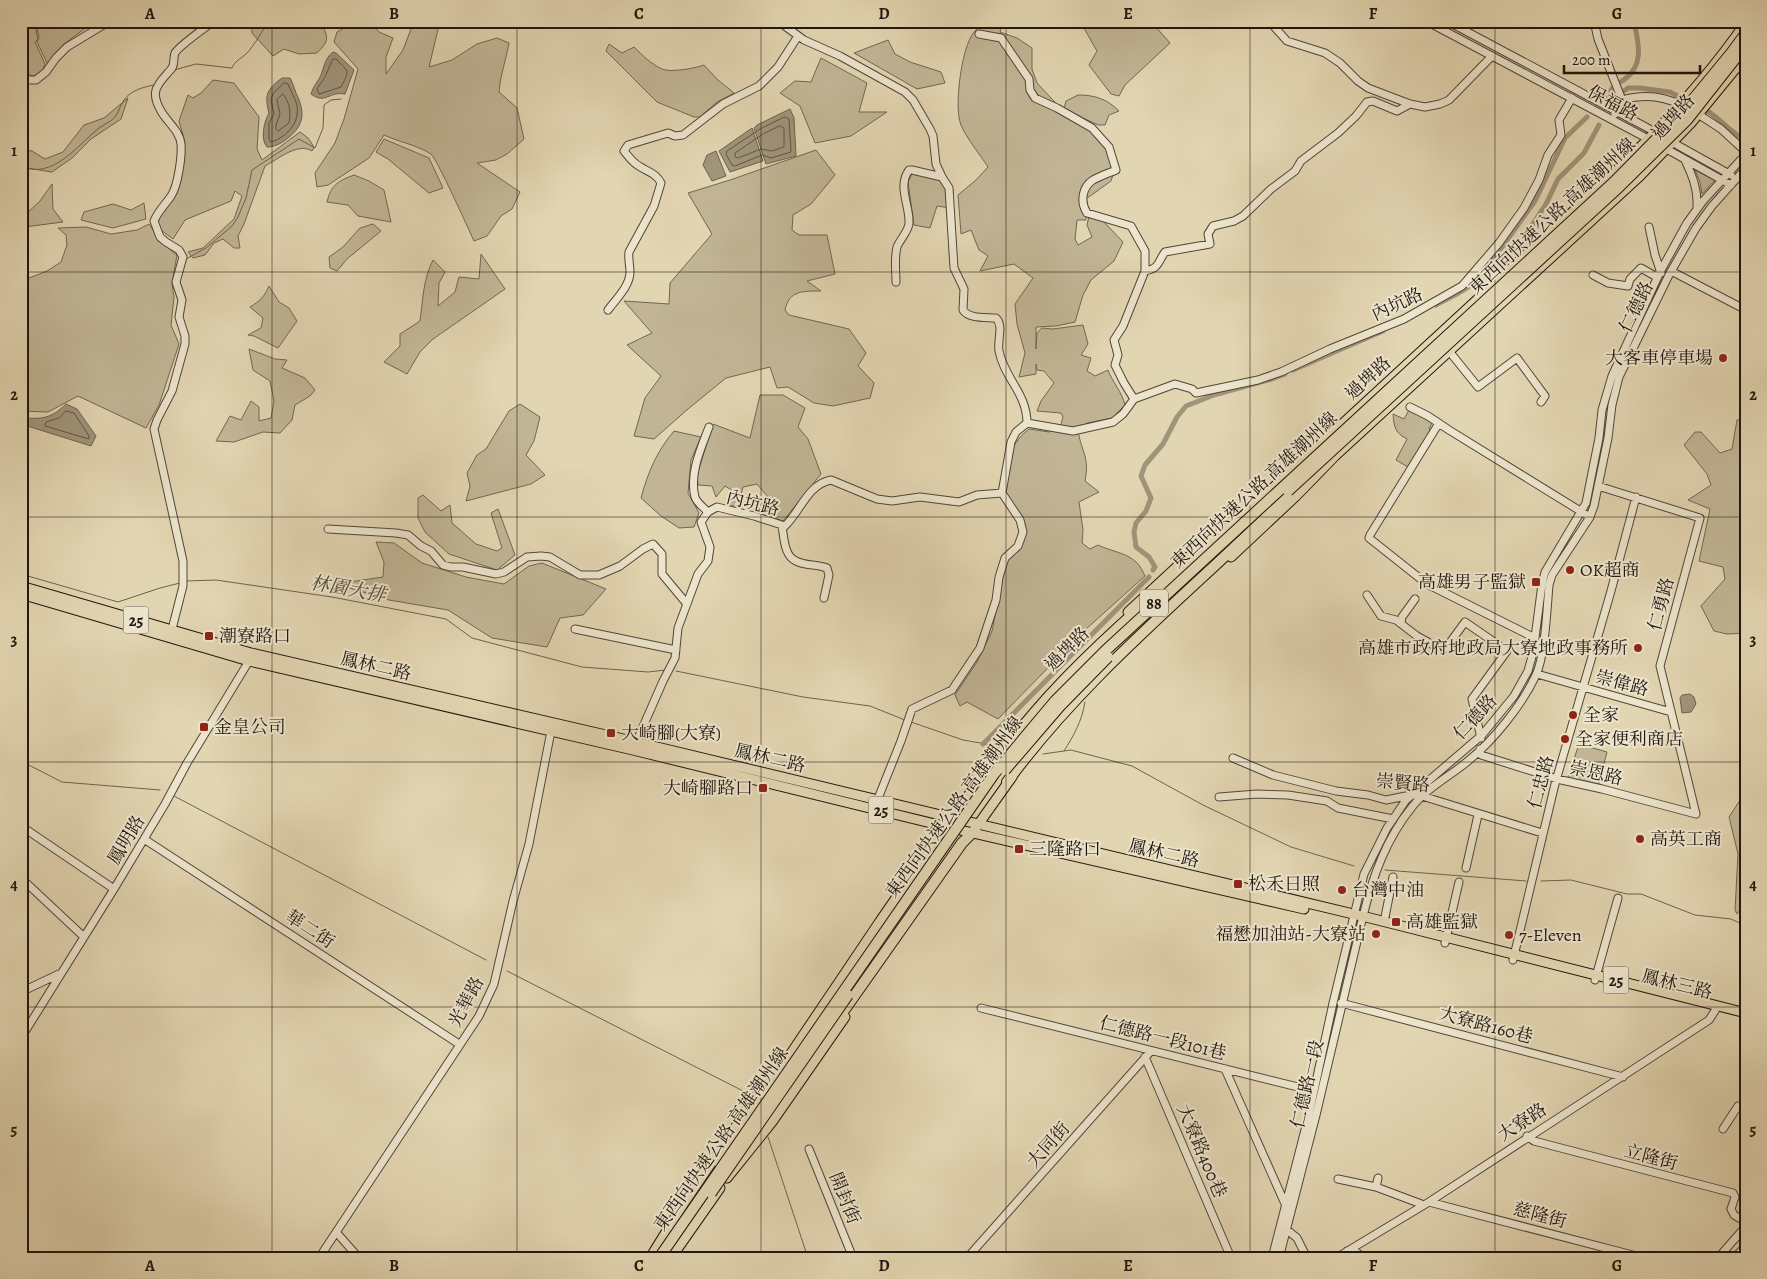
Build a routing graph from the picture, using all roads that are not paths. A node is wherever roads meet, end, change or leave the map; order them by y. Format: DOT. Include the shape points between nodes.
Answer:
graph roads {
  1 [pos="110,21"];
  2 [pos="214,21"];
  3 [pos="336,21"];
  4 [pos="778,21"];
  5 [pos="1269,21"];
  6 [pos="1426,21"];
  7 [pos="1448,21"];
  8 [pos="1594,21"];
  9 [pos="1746,22"];
  10 [pos="326,23"];
  11 [pos="1746,32"];
  12 [pos="979,34"];
  13 [pos="798,36"];
  14 [pos="1746,45"];
  15 [pos="1492,56"];
  16 [pos="1746,56"];
  17 [pos="21,80"];
  18 [pos="1572,98"];
  19 [pos="1621,98"];
  20 [pos="1410,104"];
  21 [pos="1682,104"];
  22 [pos="1617,112"];
  23 [pos="1700,112"];
  24 [pos="1613,119"];
  25 [pos="1655,132"];
  26 [pos="1648,139"];
  27 [pos="1670,146"];
  28 [pos="1746,153"];
  29 [pos="1685,159"];
  30 [pos="1746,168"];
  31 [pos="1728,173"];
  32 [pos="942,177"];
  33 [pos="1737,178"];
  34 [pos="1722,180"];
  35 [pos="1731,185"];
  36 [pos="1698,208"];
  37 [pos="1649,227"];
  38 [pos="1145,272"];
  39 [pos="1660,272"];
  40 [pos="1670,273"];
  41 [pos="1593,275"];
  42 [pos="896,282"];
  43 [pos="608,310"];
  44 [pos="1746,310"];
  45 [pos="1449,351"];
  46 [pos="1134,399"];
  47 [pos="1541,402"];
  48 [pos="1410,407"];
  49 [pos="1027,423"];
  50 [pos="1439,423"];
  51 [pos="709,427"];
  52 [pos="1331,452"];
  53 [pos="1598,486"];
  54 [pos="1002,492"];
  55 [pos="1636,497"];
  56 [pos="1581,511"];
  57 [pos="708,512"];
  58 [pos="1590,517"];
  59 [pos="1243,524"];
  60 [pos="782,526"];
  61 [pos="328,528"];
  62 [pos="21,586"];
  63 [pos="21,594"];
  64 [pos="1367,595"];
  65 [pos="824,598"];
  66 [pos="1415,599"];
  67 [pos="687,604"];
  68 [pos="1401,623"];
  69 [pos="575,629"];
  70 [pos="170,634"];
  71 [pos="1534,638"];
  72 [pos="676,650"];
  73 [pos="250,657"];
  74 [pos="1537,674"];
  75 [pos="1584,688"];
  76 [pos="1671,712"];
  77 [pos="552,728"];
  78 [pos="1482,735"];
  79 [pos="634,746"];
  80 [pos="1479,752"];
  81 [pos="1233,758"];
  82 [pos="1557,779"];
  83 [pos="1008,782"];
  84 [pos="1411,795"];
  85 [pos="1422,796"];
  86 [pos="1219,797"];
  87 [pos="877,801"];
  88 [pos="1696,814"];
  89 [pos="1478,815"];
  90 [pos="1393,819"];
  91 [pos="947,822"];
  92 [pos="21,826"];
  93 [pos="975,829"];
  94 [pos="1542,833"];
  95 [pos="144,839"];
  96 [pos="1466,868"];
  97 [pos="1393,877"];
  98 [pos="21,878"];
  99 [pos="1459,882"];
  100 [pos="114,889"];
  101 [pos="1618,898"];
  102 [pos="1357,918"];
  103 [pos="1384,922"];
  104 [pos="84,937"];
  105 [pos="1446,940"];
  106 [pos="1514,957"];
  107 [pos="61,973"];
  108 [pos="1595,978"];
  109 [pos="21,992"];
  110 [pos="1341,1003"];
  111 [pos="981,1008"];
  112 [pos="1717,1009"];
  113 [pos="1746,1013"];
  114 [pos="1746,1019"];
  115 [pos="21,1038"];
  116 [pos="459,1044"];
  117 [pos="1148,1054"];
  118 [pos="1225,1069"];
  119 [pos="1622,1076"];
  120 [pos="1314,1090"];
  121 [pos="1746,1108"];
  122 [pos="1723,1128"];
  123 [pos="1527,1136"];
  124 [pos="809,1149"];
  125 [pos="728,1168"];
  126 [pos="1378,1178"];
  127 [pos="1338,1179"];
  128 [pos="1376,1187"];
  129 [pos="1426,1203"];
  130 [pos="1286,1206"];
  131 [pos="686,1217"];
  132 [pos="1746,1222"];
  133 [pos="1746,1226"];
  134 [pos="1286,1229"];
  135 [pos="336,1232"];
  136 [pos="1746,1246"];
  137 [pos="1349,1253"];
  138 [pos="319,1258"];
  139 [pos="359,1258"];
  140 [pos="650,1258"];
  141 [pos="659,1258"];
  142 [pos="667,1258"];
  143 [pos="671,1258"];
  144 [pos="853,1258"];
  145 [pos="968,1258"];
  146 [pos="1231,1258"];
  147 [pos="1272,1258"];
  148 [pos="1280,1258"];
  149 [pos="1307,1258"];
  150 [pos="1336,1258"];
  151 [pos="1365,1258"];
  152 [pos="1644,1258"];
  153 [pos="1718,1258"];
  154 [pos="1734,1258"];
  1 -- 17 [label="street" via="67,47 36,80"];
  2 -- 70 [label="street" via="176,51 172,67 158,84 156,95 160,110 181,144 174,189 154,221 160,236 183,257 176,282 182,300 180,321 185,344 172,391 154,429 182,552 183,586"];
  3 -- 10 [label="street"];
  4 -- 13 [label="street"];
  5 -- 20 [label="street" via="1287,41 1325,53 1368,88"];
  6 -- 15 [label="street, 保福路"];
  7 -- 22 [label="street, 保福路"];
  8 -- 19 [label="street"];
  9 -- 21 [label="main road, 過埤路"];
  11 -- 59 [label="highway, 東西向快速公路 高雄潮州線 / 88, bridge" via="1681,114 1614,182"];
  12 -- 38 [label="street" via="1001,38 1029,79 1030,90 1036,98 1092,128 1109,147 1116,170 1093,180 1083,192 1083,206 1087,213 1130,226 1145,251"];
  13 -- 32 [label="street" via="906,92 933,136 936,164"];
  13 -- 43 [label="street" via="778,67 760,86 723,104 683,134 668,133 628,145 624,151 630,158 637,166 653,172 661,183 654,206 629,252 629,281"];
  14 -- 52 [label="highway, 東西向快速公路 高雄潮州線 / 88, bridge" via="1687,120 1619,187"];
  15 -- 18 [label="street, 保福路"];
  15 -- 20 [label="street" via="1449,100 1425,107"];
  16 -- 23 [label="main road, 過埤路"];
  18 -- 24 [label="street, 保福路"];
  18 -- 46 [label="street, 內坑路" via="1559,120 1561,135 1548,155 1524,208 1462,286 1404,319 1265,377 1196,393 1175,384"];
  19 -- 21 [label="street" via="1660,97"];
  19 -- 22 [label="street"];
  20 -- 38 [label="street" via="1397,111 1373,101 1367,102 1356,116 1301,161 1295,171 1243,216 1213,226 1208,234 1210,244 1164,252 1159,264"];
  21 -- 23 [label="street"];
  21 -- 25 [label="main road, 過埤路"];
  22 -- 24 [label="street"];
  22 -- 25 [label="street, 保福路"];
  23 -- 27 [label="main road, 過埤路"];
  23 -- 28 [label="street"];
  24 -- 26 [label="street, 保福路"];
  25 -- 26 [label="main road, 過埤路"];
  25 -- 27 [label="street, 保福路"];
  26 -- 27 [label="street, 保福路"];
  26 -- 91 [label="main road, 過埤路" via="1281,481 1238,520 1183,561 1068,670 984,766"];
  27 -- 29 [label="street, 保福路"];
  27 -- 31 [label="street, 保福路"];
  27 -- 45 [label="main road, 過埤路"];
  28 -- 31 [label="street"];
  29 -- 34 [label="street, 保福路"];
  29 -- 36 [label="street" via="1695,180"];
  30 -- 33 [label="street"];
  31 -- 33 [label="street, 保福路"];
  31 -- 34 [label="street"];
  32 -- 42 [label="street" via="912,170 906,175 904,186 909,226 897,248"];
  32 -- 49 [label="street" via="948,188 954,268 964,289 964,313 998,320 999,350 1026,406"];
  33 -- 35 [label="street"];
  34 -- 35 [label="street, 保福路"];
  34 -- 36 [label="street, 仁德路"];
  35 -- 40 [label="street, 仁德路" via="1696,228"];
  36 -- 39 [label="street, 仁德路"];
  37 -- 39 [label="street"];
  38 -- 46 [label="street" via="1124,326 1114,340 1118,355 1115,365"];
  39 -- 40 [label="street"];
  39 -- 41 [label="street" via="1655,276 1641,268 1630,278 1628,286 1608,283"];
  39 -- 56 [label="street, 仁德路" via="1612,376 1602,410 1586,503"];
  40 -- 44 [label="street"];
  40 -- 53 [label="street, 仁德路" via="1619,377"];
  45 -- 47 [label="street" via="1478,387 1517,358 1545,396"];
  45 -- 83 [label="main road, 過埤路" via="1117,664 1068,712"];
  46 -- 49 [label="street, 內坑路" via="1113,422 1073,431"];
  48 -- 50 [label="street"];
  49 -- 54 [label="street" via="1016,432 1011,442"];
  50 -- 56 [label="street"];
  50 -- 71 [label="street" via="1369,538 1427,584"];
  51 -- 57 [label="street" via="694,477 695,499"];
  52 -- 83 [label="highway, bridge" via="1113,660 1033,747"];
  52 -- 125 [label="highway, 東西向快速公路 高雄潮州線 / 88, bridge" via="1109,656 1033,737 1000,778"];
  53 -- 55 [label="street"];
  53 -- 58 [label="street, 仁德路"];
  54 -- 60 [label="street, 內坑路" via="977,495 958,502 920,497 892,501 831,480 814,489 793,519"];
  54 -- 87 [label="street" via="1020,520 1023,532 1018,546 1005,558 996,600 980,648 952,690 912,709"];
  55 -- 75 [label="street, 仁忠路"];
  55 -- 76 [label="street, 仁勇路" via="1700,518 1660,666"];
  56 -- 58 [label="street"];
  56 -- 71 [label="street, 仁德路" via="1545,572"];
  57 -- 60 [label="street, 內坑路" via="717,507"];
  57 -- 67 [label="street, 內坑路" via="701,522 710,547 708,561 698,574"];
  58 -- 74 [label="street, 仁德路" via="1552,575"];
  59 -- 91 [label="highway, bridge" via="1152,597 1071,673"];
  59 -- 131 [label="highway, 東西向快速公路 高雄潮州線 / 88, bridge" via="1077,677 1027,732 988,782"];
  60 -- 65 [label="street" via="788,555 796,562 827,568 829,575"];
  61 -- 67 [label="street" via="408,535 443,564 496,574 527,557 541,556 550,557 580,575 599,575 620,566 653,544 662,554 662,574"];
  62 -- 70 [label="main road, 鳳林二路 / 25"];
  63 -- 70 [label="main road, 鳳林二路 / 25"];
  64 -- 68 [label="street" via="1381,616"];
  66 -- 68 [label="street"];
  67 -- 72 [label="street, 內坑路" via="678,628"];
  68 -- 78 [label="street" via="1442,650 1465,622 1507,651 1472,699"];
  69 -- 72 [label="street"];
  70 -- 73 [label="main road, 鳳林二路 / 25"];
  71 -- 78 [label="street, 仁德路" via="1528,671 1514,696"];
  72 -- 79 [label="street, 內坑路"];
  73 -- 77 [label="main road, 鳳林二路 / 25"];
  73 -- 95 [label="street, 鳳明路"];
  74 -- 75 [label="street, 崇偉路"];
  74 -- 80 [label="street, 仁德路" via="1522,700"];
  75 -- 76 [label="street, 崇偉路"];
  75 -- 82 [label="street, 仁忠路"];
  76 -- 88 [label="street, 仁勇路"];
  77 -- 79 [label="main road, 鳳林二路 / 25"];
  77 -- 116 [label="street, 光華路" via="530,844 494,984 482,1011"];
  78 -- 80 [label="street"];
  78 -- 84 [label="street, 仁德路"];
  79 -- 87 [label="main road, 鳳林二路 / 25"];
  79 -- 91 [label="main road, 鳳林二路 / 25"];
  80 -- 82 [label="street, 崇恩路" via="1480,755"];
  80 -- 85 [label="street, 仁德路"];
  81 -- 84 [label="street, 崇賢路" via="1273,775 1336,791 1386,800"];
  82 -- 88 [label="street, 崇恩路"];
  82 -- 94 [label="street, 仁忠路"];
  83 -- 93 [label="main road, 過埤路"];
  84 -- 85 [label="street, 崇賢路"];
  84 -- 90 [label="street, 仁德路"];
  85 -- 89 [label="street, 崇賢路"];
  85 -- 102 [label="street, 仁德路" via="1393,832"];
  86 -- 90 [label="street" via="1288,795 1327,801 1338,808"];
  87 -- 91 [label="main road, 鳳林二路 / 25"];
  89 -- 94 [label="street, 崇賢路"];
  89 -- 96 [label="street"];
  90 -- 102 [label="street, 仁德路" via="1364,874"];
  91 -- 93 [label="main road, 鳳林二路 / 25"];
  91 -- 131 [label="highway, bridge"];
  91 -- 140 [label="main road, 過埤路" via="715,1156"];
  92 -- 100 [label="street"];
  93 -- 102 [label="main road, 鳳林二路 / 25"];
  93 -- 125 [label="highway, bridge" via="738,1159"];
  93 -- 143 [label="main road, 過埤路" via="772,1122 731,1173"];
  94 -- 106 [label="street, 仁忠路"];
  95 -- 100 [label="street, 鳳明路"];
  95 -- 116 [label="street, 華二街"];
  97 -- 103 [label="street"];
  98 -- 104 [label="street"];
  99 -- 105 [label="street"];
  100 -- 104 [label="street, 鳳明路"];
  101 -- 108 [label="street"];
  102 -- 103 [label="main road, 鳳林二路 / 25"];
  102 -- 105 [label="main road, 鳳林二路 / 25"];
  102 -- 110 [label="street, 仁德路一段"];
  102 -- 120 [label="street, 仁德路一段"];
  103 -- 105 [label="main road, 鳳林二路 / 25"];
  104 -- 107 [label="street, 鳳明路"];
  105 -- 106 [label="main road, 鳳林二路 / 25"];
  106 -- 108 [label="main road, 鳳林三路 / 25"];
  107 -- 109 [label="street"];
  107 -- 115 [label="street, 鳳明路"];
  108 -- 112 [label="main road, 鳳林三路 / 25"];
  110 -- 119 [label="street, 大寮路160巷"];
  110 -- 134 [label="street, 仁德路一段"];
  111 -- 117 [label="street, 仁德路一段101巷"];
  112 -- 113 [label="main road, 鳳林三路 / 25"];
  112 -- 114 [label="main road, 鳳林三路 / 25"];
  112 -- 119 [label="street, 大寮路" via="1709,1020"];
  116 -- 135 [label="street, 光華路"];
  117 -- 118 [label="street, 仁德路一段101巷"];
  117 -- 145 [label="street, 大同街"];
  117 -- 146 [label="street, 大寮路400巷"];
  118 -- 120 [label="street, 仁德路一段101巷"];
  118 -- 130 [label="street"];
  119 -- 123 [label="street, 大寮路"];
  120 -- 130 [label="street, 仁德路一段"];
  121 -- 122 [label="street" via="1738,1106"];
  123 -- 129 [label="street, 大寮路"];
  123 -- 132 [label="street, 立隆街" via="1534,1141 1733,1193 1731,1209 1734,1215"];
  124 -- 144 [label="street, 開封街"];
  125 -- 142 [label="highway, 東西向快速公路 高雄潮州線 / 88, bridge"];
  126 -- 128 [label="street"];
  127 -- 128 [label="street, 慈隆街"];
  128 -- 129 [label="street, 慈隆街"];
  129 -- 137 [label="street, 大寮路"];
  129 -- 152 [label="street, 慈隆街"];
  130 -- 147 [label="street, 仁德路一段"];
  131 -- 141 [label="highway, 東西向快速公路 高雄潮州線 / 88, bridge"];
  133 -- 153 [label="street"];
  134 -- 148 [label="street, 仁德路一段"];
  134 -- 149 [label="street" via="1297,1238"];
  135 -- 138 [label="street, 光華路"];
  135 -- 139 [label="street"];
  136 -- 154 [label="street"];
  137 -- 150 [label="street, 大寮路"];
  137 -- 151 [label="street"];
}
